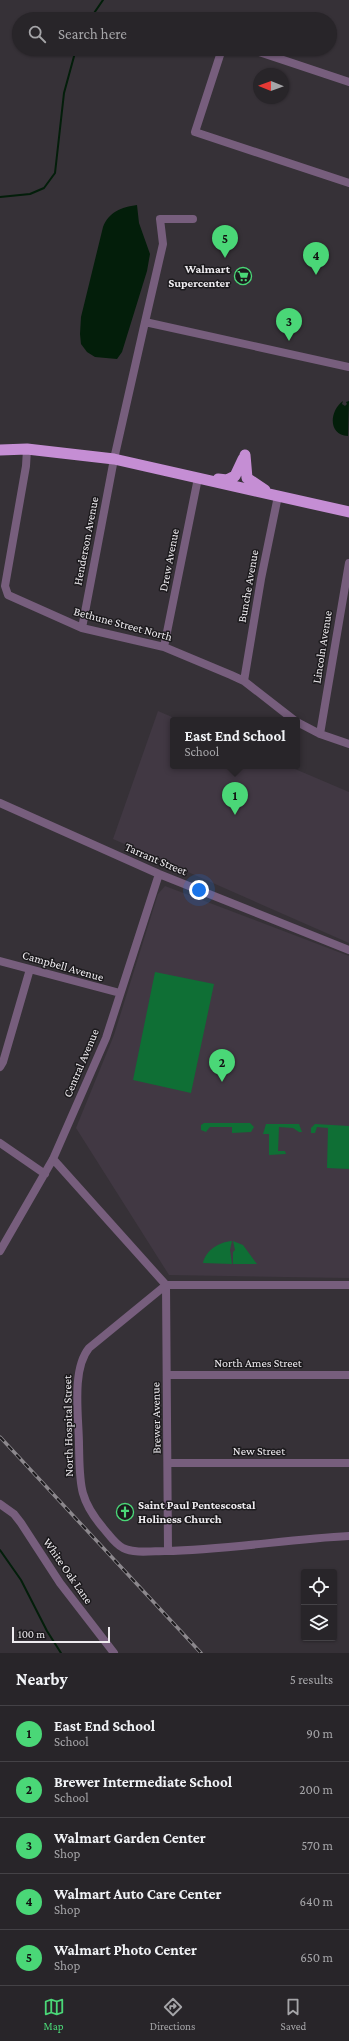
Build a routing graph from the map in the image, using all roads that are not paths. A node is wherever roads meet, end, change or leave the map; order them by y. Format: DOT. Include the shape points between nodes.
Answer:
graph roads {
  1 [pos="220,56"];
  2 [pos="271,56"];
  3 [pos="349,82"];
  4 [pos="349,183"];
  5 [pos="193,220"];
  6 [pos="145,322"];
  7 [pos="349,367"];
  8 [pos="27,449"];
  9 [pos="0,450"];
  10 [pos="114,459"];
  11 [pos="200,479"];
  12 [pos="277,496"];
  13 [pos="349,512"];
  14 [pos="349,563"];
  15 [pos="82,628"];
  16 [pos="164,647"];
  17 [pos="244,681"];
  18 [pos="290,717"];
  19 [pos="300,724"];
  20 [pos="320,734"];
  21 [pos="349,744"];
  22 [pos="0,803"];
  23 [pos="159,874"];
  24 [pos="349,950"];
  25 [pos="0,961"];
  26 [pos="30,969"];
  27 [pos="120,993"];
  28 [pos="0,1067"];
  29 [pos="0,1143"];
  30 [pos="53,1159"];
  31 [pos="44,1174"];
  32 [pos="0,1251"];
  33 [pos="166,1285"];
  34 [pos="349,1285"];
  35 [pos="167,1375"];
  36 [pos="349,1375"];
  37 [pos="168,1463"];
  38 [pos="349,1464"];
  39 [pos="0,1504"];
  40 [pos="349,1536"];
  41 [pos="168,1551"];
  42 [pos="114,1653"];
  1 -- 4 [label="street" via="195,132"];
  2 -- 3 [label="street"];
  5 -- 6 [label="street, Henderson Avenue" via="160,219 163,244"];
  6 -- 7 [label="street"];
  6 -- 10 [label="street, Henderson Avenue"];
  8 -- 9 [label="highway"];
  8 -- 10 [label="highway"];
  8 -- 15 [label="street, Bethune Street North" via="6,592 12,598"];
  10 -- 11 [label="highway"];
  10 -- 15 [label="street, Henderson Avenue"];
  11 -- 12 [label="highway"];
  11 -- 12 [label="highway" via="226,480 236,476 244,455 247,478"];
  11 -- 16 [label="street, Drew Avenue"];
  12 -- 13 [label="highway"];
  12 -- 17 [label="street, Bunche Avenue"];
  14 -- 20 [label="street, Lincoln Avenue"];
  15 -- 16 [label="street, Bethune Street North"];
  16 -- 17 [label="street, Bethune Street North"];
  17 -- 18 [label="street, Bethune Street North"];
  19 -- 20 [label="street"];
  20 -- 21 [label="street"];
  22 -- 23 [label="street, Tarrant Street"];
  23 -- 24 [label="street, Tarrant Street"];
  23 -- 27 [label="street, Central Avenue"];
  25 -- 26 [label="street, Campbell Avenue"];
  26 -- 27 [label="street, Campbell Avenue"];
  26 -- 28 [label="street" via="4,1062"];
  27 -- 30 [label="street, Central Avenue" via="106,1038"];
  29 -- 31 [label="street"];
  30 -- 31 [label="street, Central Avenue"];
  30 -- 33 [label="street"];
  31 -- 32 [label="street, Central Avenue"];
  33 -- 34 [label="street"];
  33 -- 35 [label="street, Brewer Avenue"];
  33 -- 41 [label="street, North Hospital Street" via="89,1348 81,1360 78,1385 80,1475 82,1494 88,1508 122,1548"];
  35 -- 36 [label="street, North Ames Street"];
  35 -- 37 [label="street, Brewer Avenue"];
  37 -- 38 [label="street, New Street"];
  37 -- 41 [label="street, Brewer Avenue"];
  39 -- 42 [label="street, White Oak Lane" via="21,1523 60,1583"];
  40 -- 41 [label="street, North Hospital Street"];
}
